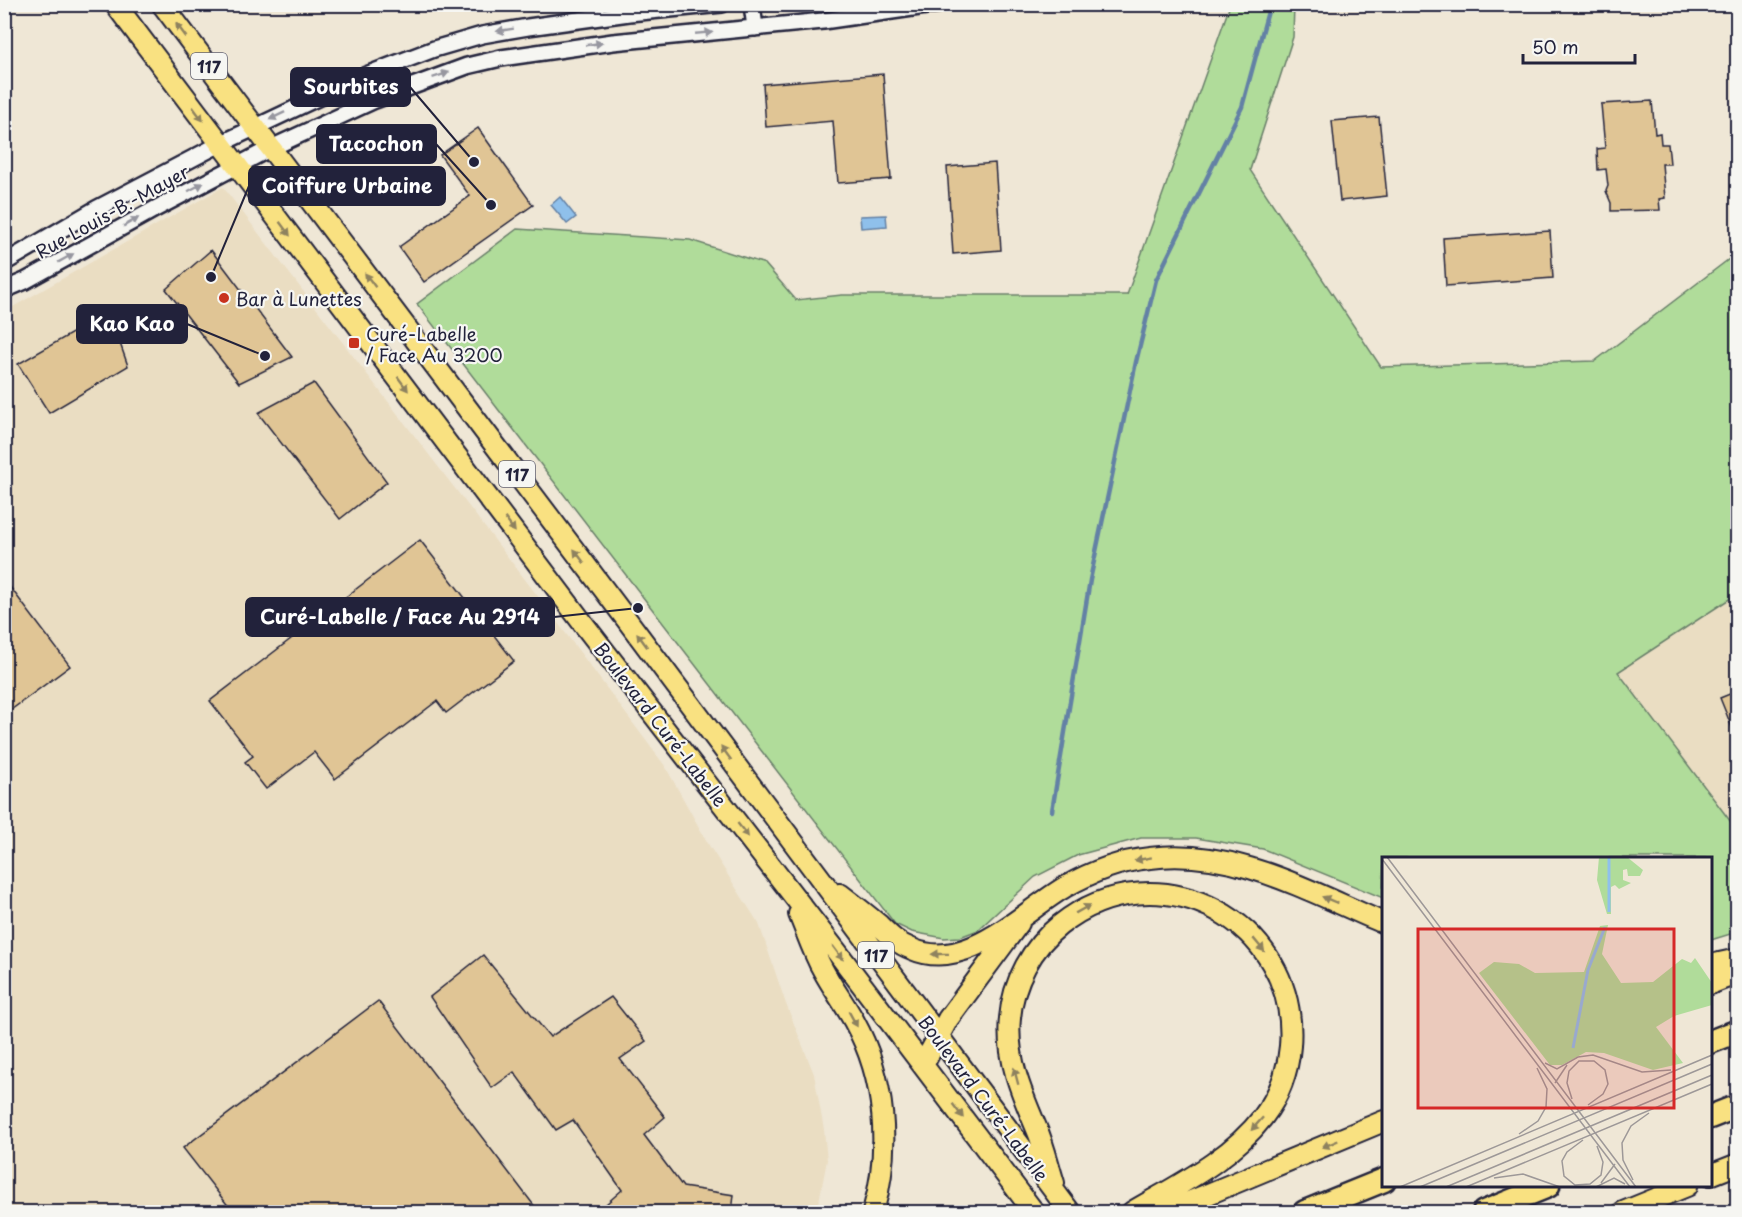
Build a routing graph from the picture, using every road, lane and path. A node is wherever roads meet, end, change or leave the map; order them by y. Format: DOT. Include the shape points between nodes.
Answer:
graph roads {
  1 [pos="115,4"];
  2 [pos="162,4"];
  3 [pos="722,4"];
  4 [pos="752,4"];
  5 [pos="940,4"];
  6 [pos="755,28"];
  7 [pos="255,127"];
  8 [pos="220,144"];
  9 [pos="271,148"];
  10 [pos="237,166"];
  11 [pos="4,263"];
  12 [pos="4,290"];
  13 [pos="815,873"];
  14 [pos="789,890"];
  15 [pos="1023,917"];
  16 [pos="1382,923"];
  17 [pos="1737,959"];
  18 [pos="1712,965"];
  19 [pos="1737,973"];
  20 [pos="1712,983"];
  21 [pos="1737,1031"];
  22 [pos="938,1037"];
  23 [pos="1712,1041"];
  24 [pos="922,1065"];
  25 [pos="1737,1106"];
  26 [pos="1712,1116"];
  27 [pos="1382,1121"];
  28 [pos="1737,1164"];
  29 [pos="1712,1174"];
  30 [pos="1382,1180"];
  31 [pos="1543,1187"];
  32 [pos="1683,1187"];
  33 [pos="1064,1205"];
  34 [pos="1629,1211"];
  35 [pos="873,1212"];
  36 [pos="1034,1212"];
  37 [pos="1132,1212"];
  38 [pos="1165,1212"];
  39 [pos="1305,1212"];
  40 [pos="1484,1212"];
  1 -- 8 [label="main road, Boulevard Curé-Labelle / 117, one-way"];
  7 -- 2 [label="main road, Boulevard Curé-Labelle / 117, one-way"];
  3 -- 7 [label="street, Rue Louis-B.-Mayer, one-way" via="586,18 469,38 366,75"];
  4 -- 6 [label="street"];
  5 -- 6 [label="street, Rue Louis-B.-Mayer"];
  9 -- 6 [label="street, Rue Louis-B.-Mayer, one-way" via="389,94 467,66 636,39"];
  7 -- 8 [label="street, Rue Louis-B.-Mayer"];
  7 -- 9 [label="main road, Boulevard Curé-Labelle / 117"];
  8 -- 10 [label="main road, Boulevard Curé-Labelle / 117"];
  8 -- 11 [label="street, Rue Louis-B.-Mayer"];
  9 -- 10 [label="street, Rue Louis-B.-Mayer"];
  13 -- 9 [label="main road, Boulevard Curé-Labelle / 117, one-way"];
  12 -- 10 [label="street, Rue Louis-B.-Mayer, one-way"];
  10 -- 14 [label="main road, Boulevard Curé-Labelle / 117, one-way"];
  15 -- 13 [label="main road, one-way" via="966,950 939,955 921,953 889,935"];
  13 -- 22 [label="main road, Boulevard Curé-Labelle / 117"];
  14 -- 24 [label="main road, Boulevard Curé-Labelle / 117, one-way"];
  14 -- 35 [label="main road, one-way" via="822,969 861,1034 876,1075 884,1147"];
  16 -- 15 [label="main road, one-way" via="1252,868 1207,857 1181,856 1140,859 1091,874 1052,895"];
  15 -- 22 [label="main road"];
  17 -- 18 [label="main road"];
  19 -- 20 [label="main road"];
  21 -- 23 [label="highway"];
  22 -- 24 [label="main road"];
  22 -- 33 [label="main road, Boulevard Curé-Labelle / 117"];
  24 -- 36 [label="main road, Boulevard Curé-Labelle / 117, one-way"];
  25 -- 26 [label="highway"];
  27 -- 38 [label="main road, one-way"];
  28 -- 29 [label="main road"];
  30 -- 39 [label="highway"];
  31 -- 40 [label="highway"];
  32 -- 34 [label="main road"];
  33 -- 37 [label="main road, one-way" via="1013,1062 1010,1018 1020,976 1036,949 1070,917 1108,898 1151,892 1207,904 1249,933 1279,975 1287,998 1290,1053 1277,1095 1250,1131 1215,1162"];
}
